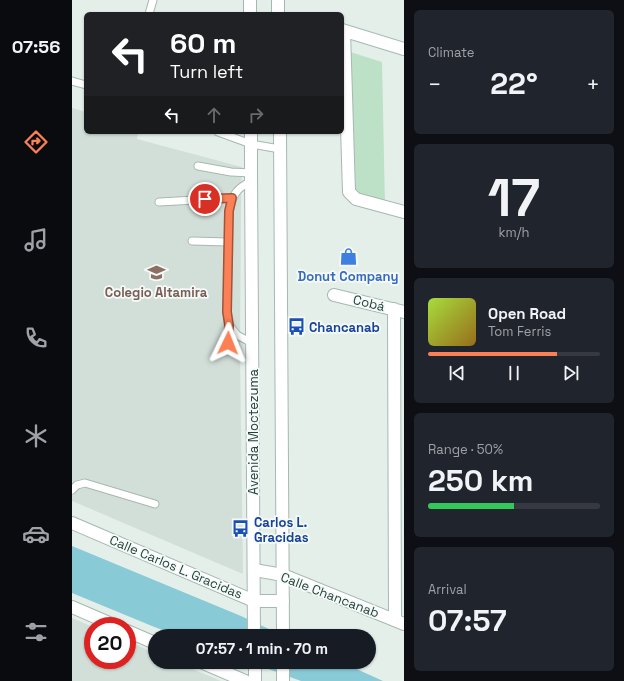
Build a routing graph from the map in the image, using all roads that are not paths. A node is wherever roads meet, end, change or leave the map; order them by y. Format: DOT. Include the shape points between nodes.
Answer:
graph roads {
  1 [pos="153,0"];
  2 [pos="250,0"];
  3 [pos="278,0"];
  4 [pos="150,12"];
  5 [pos="250,12"];
  6 [pos="278,12"];
  7 [pos="344,31"];
  8 [pos="404,49"];
  9 [pos="344,58"];
  10 [pos="72,81"];
  11 [pos="84,85"];
  12 [pos="229,134"];
  13 [pos="280,134"];
  14 [pos="251,138"];
  15 [pos="280,149"];
  16 [pos="198,166"];
  17 [pos="251,177"];
  18 [pos="232,198"];
  19 [pos="159,202"];
  20 [pos="404,212"];
  21 [pos="192,241"];
  22 [pos="228,242"];
  23 [pos="334,295"];
  24 [pos="399,311"];
  25 [pos="229,325"];
  26 [pos="228,343"];
  27 [pos="252,343"];
  28 [pos="72,490"];
  29 [pos="155,504"];
  30 [pos="399,510"];
  31 [pos="72,523"];
  32 [pos="254,570"];
  33 [pos="283,575"];
  34 [pos="283,600"];
  35 [pos="254,601"];
  36 [pos="72,607"];
  37 [pos="95,617"];
  38 [pos="399,622"];
  39 [pos="254,629"];
  40 [pos="283,629"];
  41 [pos="136,634"];
  42 [pos="148,639"];
  43 [pos="217,669"];
  44 [pos="255,669"];
  45 [pos="283,669"];
  46 [pos="245,681"];
  47 [pos="254,681"];
  48 [pos="283,681"];
  1 -- 4 [label="lane"];
  2 -- 5 [label="street"];
  3 -- 6 [label="street"];
  7 -- 8 [label="street"];
  9 -- 20 [label="street" via="349,192 356,199"];
  10 -- 11 [label="lane"];
  12 -- 14 [label="lane"];
  13 -- 15 [label="street"];
  14 -- 15 [label="lane"];
  14 -- 17 [label="street, Avenida Moctezuma"];
  15 -- 33 [label="street"];
  16 -- 17 [label="lane"];
  17 -- 18 [label="lane"];
  17 -- 27 [label="street, Avenida Moctezuma"];
  18 -- 19 [label="lane"];
  18 -- 22 [label="lane"];
  21 -- 22 [label="lane"];
  22 -- 25 [label="lane"];
  23 -- 24 [label="street, Cobá"];
  24 -- 30 [label="street"];
  25 -- 26 [label="lane"];
  25 -- 27 [label="lane" via="237,335"];
  27 -- 32 [label="street, Avenida Moctezuma"];
  28 -- 29 [label="lane" via="77,485 85,483"];
  30 -- 38 [label="street"];
  31 -- 35 [label="street, Calle Carlos L. Gracidas"];
  32 -- 33 [label="street, Calle Chancanab"];
  32 -- 35 [label="street, Avenida Moctezuma"];
  33 -- 34 [label="street"];
  33 -- 38 [label="street, Calle Chancanab"];
  34 -- 35 [label="street, Calle Carlos L. Gracidas"];
  34 -- 40 [label="street"];
  35 -- 39 [label="street, Avenida Moctezuma"];
  36 -- 37 [label="street"];
  41 -- 42 [label="street"];
  43 -- 46 [label="street"];
  44 -- 47 [label="street"];
  45 -- 48 [label="street"];
}
